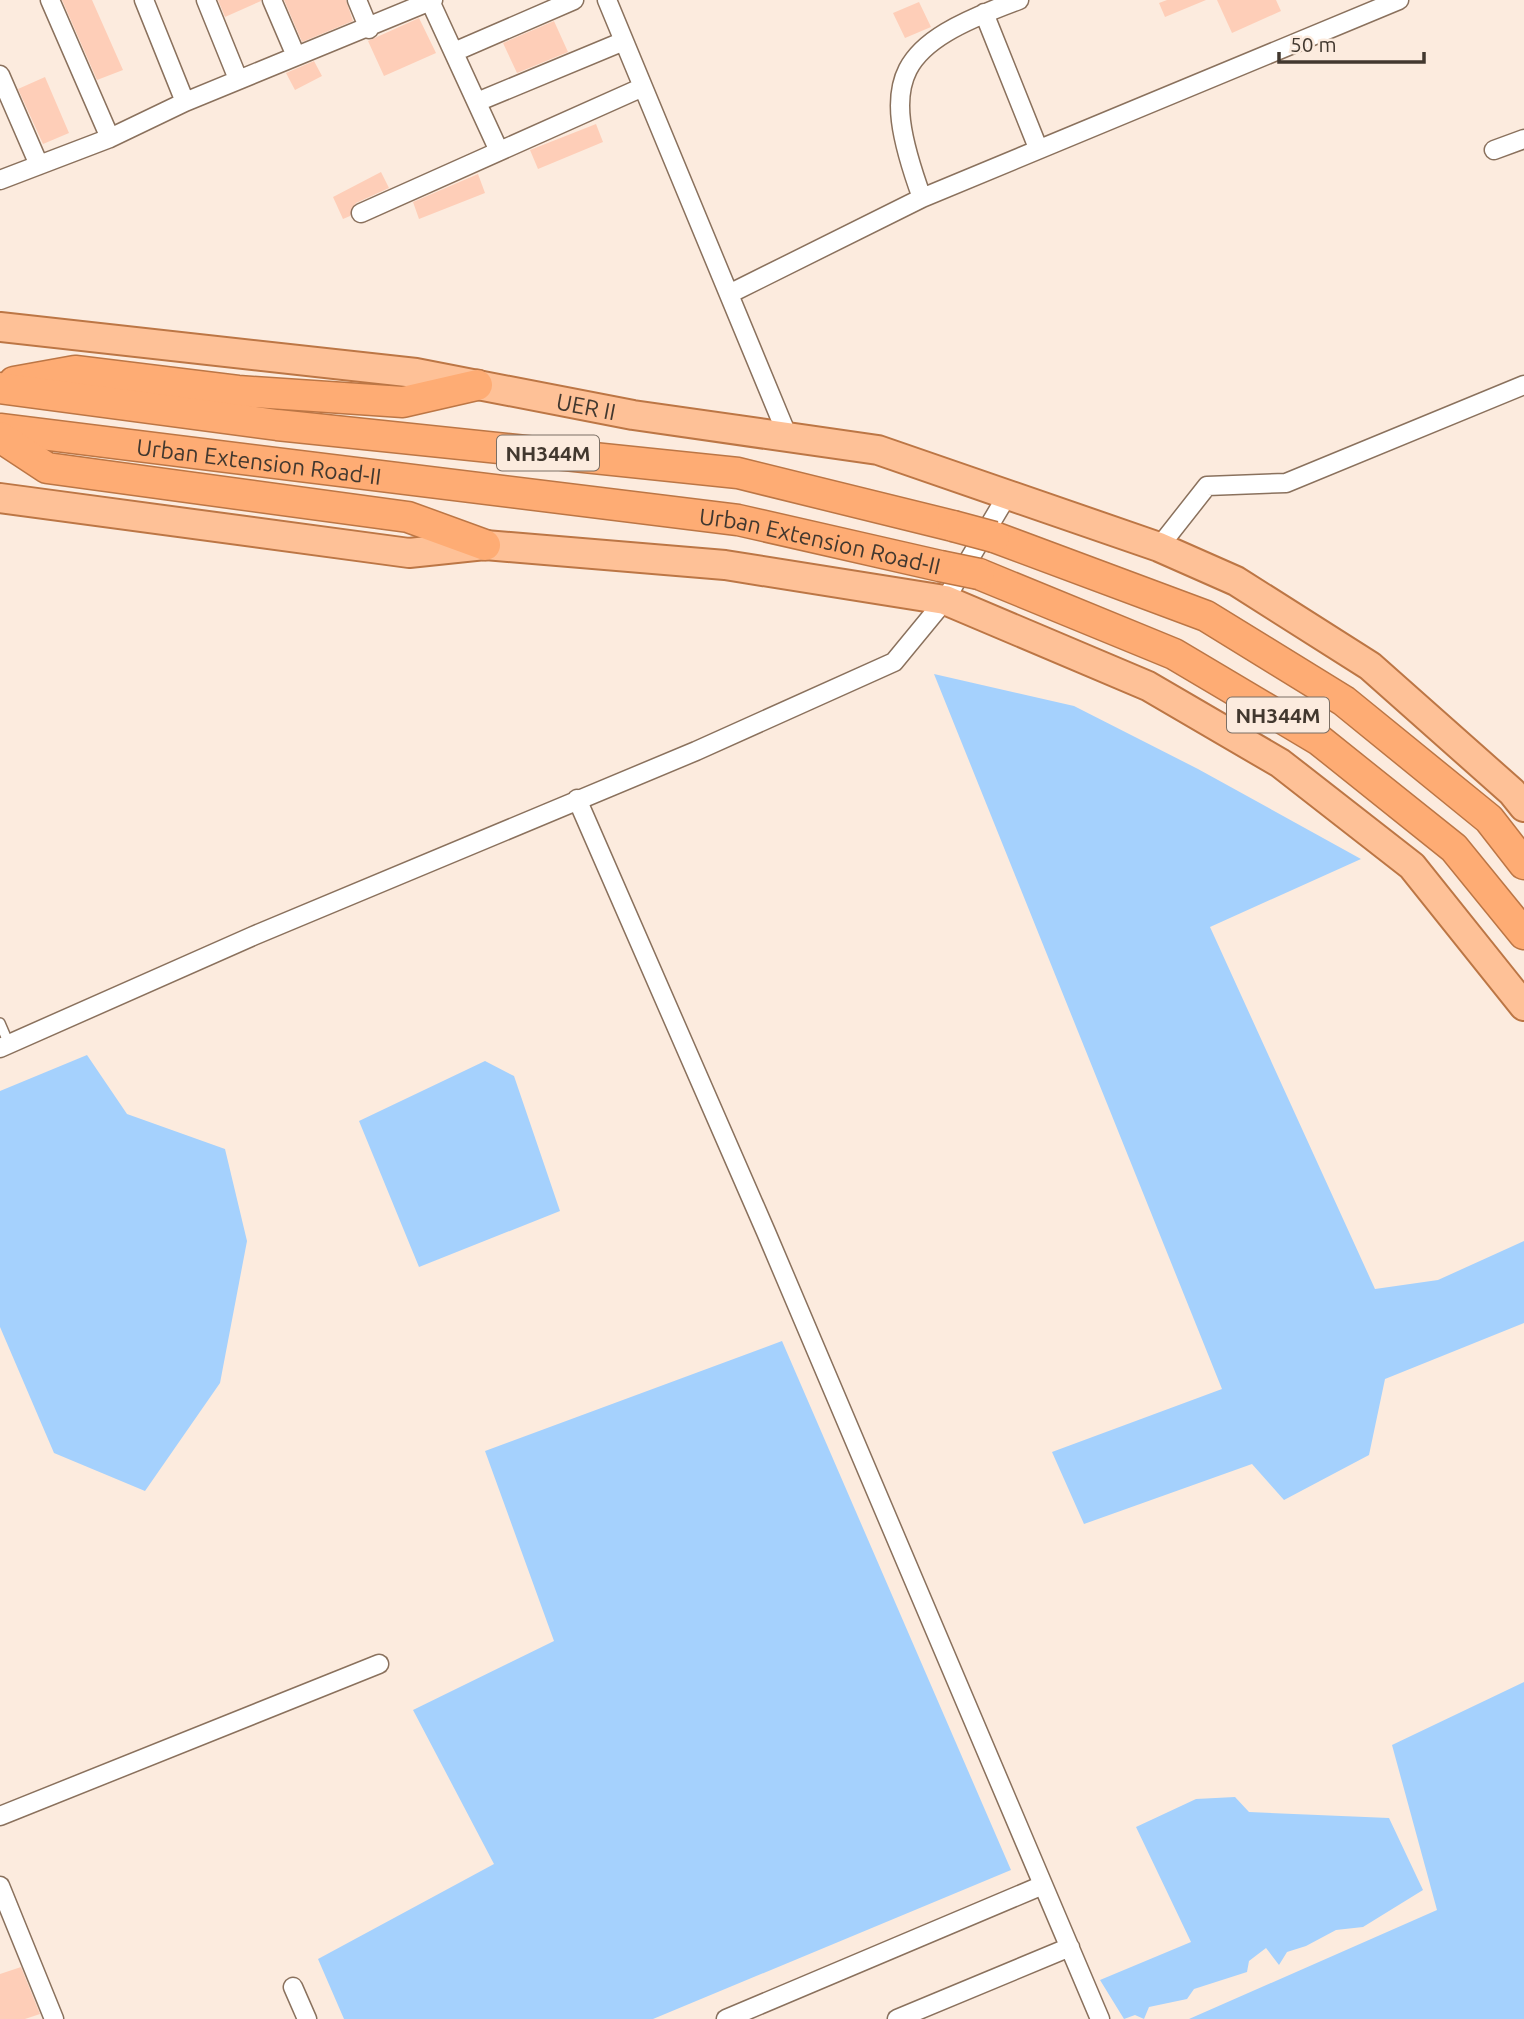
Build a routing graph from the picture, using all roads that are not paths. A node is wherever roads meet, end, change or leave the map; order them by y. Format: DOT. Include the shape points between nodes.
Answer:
graph roads {
  1 [pos="50,0"];
  2 [pos="144,0"];
  3 [pos="206,0"];
  4 [pos="272,0"];
  5 [pos="357,0"];
  6 [pos="574,0"];
  7 [pos="607,0"];
  8 [pos="1019,0"];
  9 [pos="1399,0"];
  10 [pos="432,1"];
  11 [pos="984,13"];
  12 [pos="369,29"];
  13 [pos="624,41"];
  14 [pos="454,52"];
  15 [pos="296,56"];
  16 [pos="0,75"];
  17 [pos="238,79"];
  18 [pos="643,87"];
  19 [pos="185,102"];
  20 [pos="477,103"];
  21 [pos="110,138"];
  22 [pos="1524,139"];
  23 [pos="1038,148"];
  24 [pos="1494,150"];
  25 [pos="499,151"];
  26 [pos="39,165"];
  27 [pos="0,180"];
  28 [pos="922,198"];
  29 [pos="361,214"];
  30 [pos="729,294"];
  31 [pos="0,327"];
  32 [pos="477,385"];
  33 [pos="1524,385"];
  34 [pos="0,386"];
  35 [pos="0,429"];
  36 [pos="0,437"];
  37 [pos="788,437"];
  38 [pos="1008,494"];
  39 [pos="0,498"];
  40 [pos="990,535"];
  41 [pos="485,545"];
  42 [pos="1159,547"];
  43 [pos="960,571"];
  44 [pos="945,600"];
  45 [pos="577,799"];
  46 [pos="1524,807"];
  47 [pos="1524,864"];
  48 [pos="1524,934"];
  49 [pos="1524,1006"];
  50 [pos="0,1023"];
  51 [pos="5,1046"];
  52 [pos="379,1664"];
  53 [pos="0,1816"];
  54 [pos="1043,1885"];
  55 [pos="0,1886"];
  56 [pos="1070,1947"];
  57 [pos="293,1987"];
  58 [pos="1096,2018"];
  59 [pos="54,2019"];
  60 [pos="307,2019"];
  61 [pos="726,2019"];
  62 [pos="897,2019"];
  1 -- 21 [label="street"];
  2 -- 19 [label="street"];
  3 -- 17 [label="street"];
  4 -- 15 [label="street"];
  5 -- 12 [label="street"];
  6 -- 14 [label="street"];
  7 -- 13 [label="street"];
  8 -- 11 [label="street"];
  9 -- 23 [label="street"];
  10 -- 12 [label="street"];
  10 -- 14 [label="street"];
  11 -- 23 [label="street"];
  11 -- 28 [label="street" via="933,40 903,75 899,125"];
  12 -- 15 [label="street"];
  13 -- 18 [label="street"];
  13 -- 20 [label="street"];
  14 -- 20 [label="street"];
  15 -- 17 [label="street"];
  16 -- 26 [label="street"];
  17 -- 19 [label="street"];
  18 -- 25 [label="street"];
  18 -- 30 [label="street"];
  19 -- 21 [label="street"];
  20 -- 25 [label="street"];
  21 -- 26 [label="street"];
  22 -- 24 [label="street"];
  23 -- 28 [label="street"];
  25 -- 29 [label="street"];
  26 -- 27 [label="street"];
  28 -- 30 [label="street"];
  30 -- 37 [label="street"];
  31 -- 32 [label="main road, UER II" via="416,373"];
  32 -- 34 [label="highway" via="403,402 238,391 75,371"];
  32 -- 37 [label="main road, UER II" via="633,415"];
  33 -- 42 [label="street" via="1286,483 1207,486"];
  34 -- 40 [label="highway, Urban Extension Road-II / NH344M, bridge" via="277,425 738,472"];
  35 -- 43 [label="highway, Urban Extension Road-II / NH344M" via="738,520"];
  36 -- 41 [label="highway" via="47,468 408,517"];
  37 -- 38 [label="main road, UER II" via="878,450"];
  38 -- 40 [label="street"];
  38 -- 42 [label="main road, UER II"];
  39 -- 41 [label="main road" via="409,552"];
  40 -- 43 [label="street"];
  40 -- 47 [label="highway, Urban Extension Road-II / NH344M" via="1206,617 1343,701 1489,819"];
  41 -- 44 [label="main road" via="725,565"];
  42 -- 46 [label="main road, UER II" via="1236,581 1370,666"];
  43 -- 44 [label="street"];
  43 -- 48 [label="highway, Urban Extension Road-II / NH344M" via="1174,654 1319,740 1454,848"];
  44 -- 45 [label="street" via="894,662"];
  44 -- 49 [label="main road" via="1148,686 1280,762 1412,866"];
  45 -- 51 [label="street"];
  45 -- 54 [label="street"];
  50 -- 51 [label="lane"];
  52 -- 53 [label="street"];
  54 -- 56 [label="street"];
  54 -- 61 [label="street"];
  55 -- 59 [label="street"];
  56 -- 58 [label="street"];
  56 -- 62 [label="street"];
  57 -- 60 [label="street"];
}
